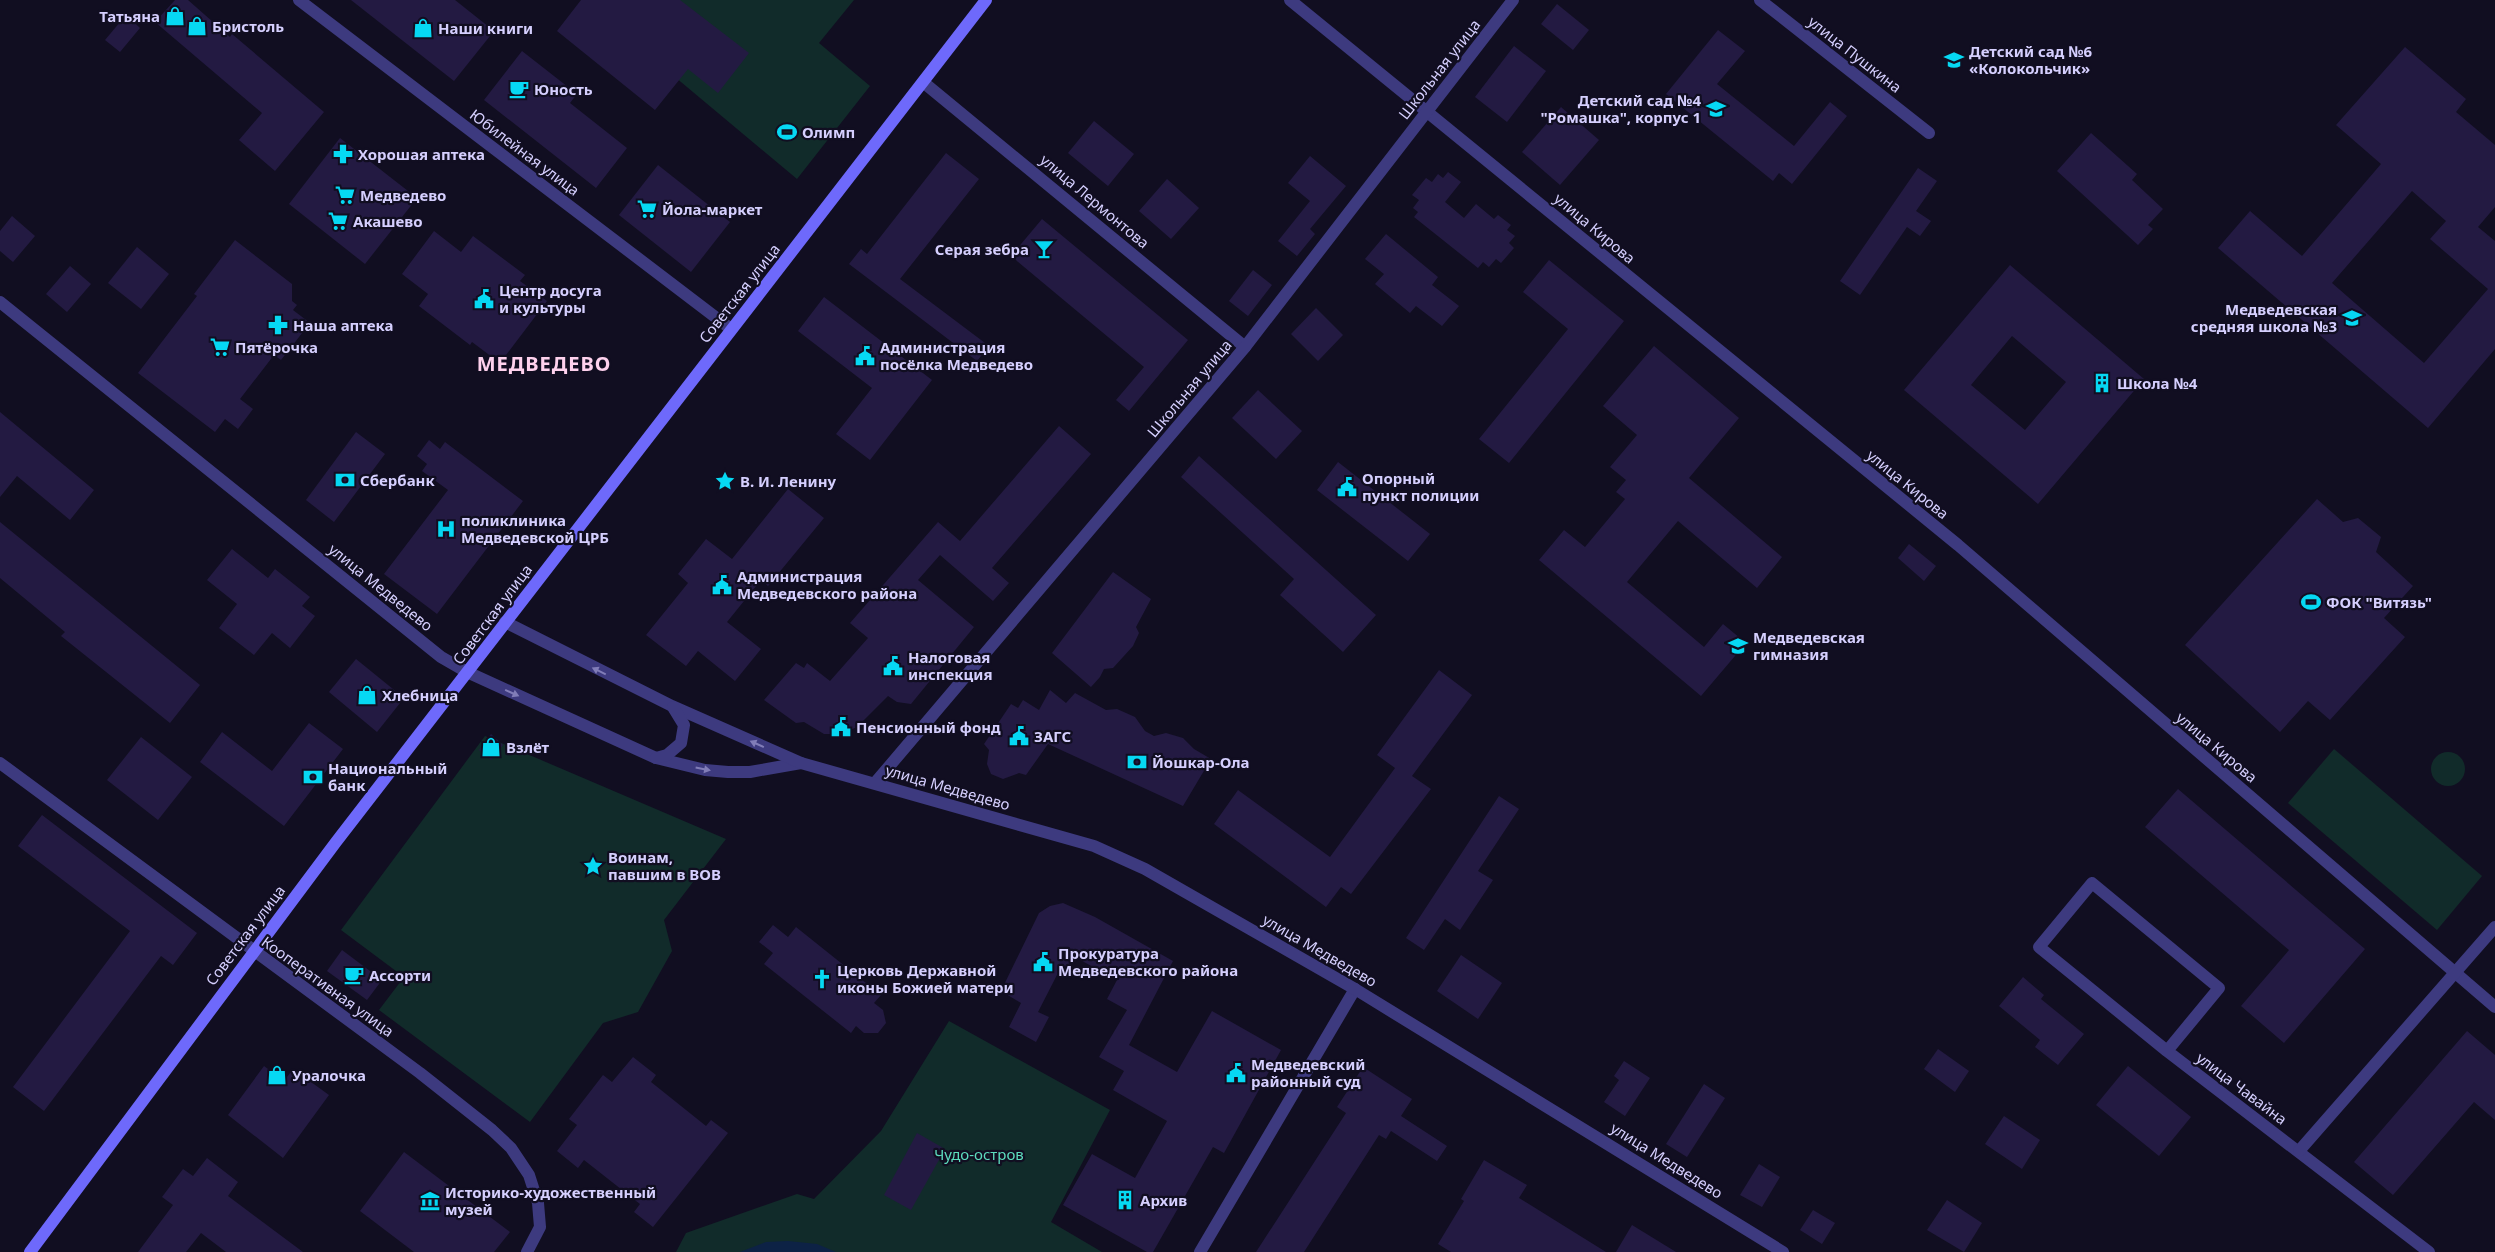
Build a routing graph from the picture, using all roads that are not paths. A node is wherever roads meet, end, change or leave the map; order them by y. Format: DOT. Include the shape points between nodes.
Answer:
graph roads {
  1 [pos="299,0"];
  2 [pos="986,0"];
  3 [pos="1290,0"];
  4 [pos="1513,0"];
  5 [pos="1760,0"];
  6 [pos="923,82"];
  7 [pos="1427,111"];
  8 [pos="1929,133"];
  9 [pos="0,302"];
  10 [pos="731,329"];
  11 [pos="1245,347"];
  12 [pos="505,622"];
  13 [pos="467,672"];
  14 [pos="672,706"];
  15 [pos="656,758"];
  16 [pos="0,763"];
  17 [pos="801,764"];
  18 [pos="875,783"];
  19 [pos="2495,927"];
  20 [pos="253,951"];
  21 [pos="2456,974"];
  22 [pos="1355,988"];
  23 [pos="2495,1007"];
  24 [pos="2167,1052"];
  25 [pos="2299,1151"];
  26 [pos="30,1252"];
  27 [pos="527,1252"];
  28 [pos="1200,1252"];
  29 [pos="1783,1252"];
  30 [pos="2429,1252"];
  1 -- 10 [label="street, Юбилейная улица"];
  2 -- 6 [label="main road, Советская улица"];
  3 -- 7 [label="street, улица Кирова"];
  4 -- 7 [label="street, Школьная улица"];
  5 -- 8 [label="street, улица Пушкина"];
  6 -- 10 [label="main road, Советская улица"];
  6 -- 11 [label="street, улица Лермонтова"];
  7 -- 11 [label="street, Школьная улица"];
  7 -- 21 [label="street, улица Кирова" via="1958,545"];
  9 -- 13 [label="street, улица Медведево" via="441,657"];
  10 -- 12 [label="main road, Советская улица"];
  11 -- 18 [label="street, Школьная улица"];
  12 -- 13 [label="main road, Советская улица"];
  14 -- 12 [label="street, улица Медведево, one-way"];
  13 -- 15 [label="street, улица Медведево, one-way"];
  13 -- 20 [label="main road, Советская улица"];
  14 -- 15 [label="street" via="684,725 681,743 668,755"];
  17 -- 14 [label="street, улица Медведево, one-way"];
  15 -- 17 [label="street, улица Медведево, one-way" via="728,772"];
  16 -- 20 [label="street, Кооперативная улица"];
  17 -- 18 [label="street, улица Медведево"];
  18 -- 22 [label="street, улица Медведево" via="1094,846 1145,869"];
  19 -- 21 [label="street"];
  20 -- 26 [label="main road, Советская улица"];
  20 -- 27 [label="street, Кооперативная улица" via="420,1073 511,1148 529,1175 541,1217 537,1237"];
  21 -- 23 [label="street, улица Кирова"];
  21 -- 25 [label="street"];
  22 -- 28 [label="street"];
  22 -- 29 [label="street, улица Медведево"];
  24 -- 24 [label="street, улица Чавайна" via="2219,988 2092,883 2040,947"];
  24 -- 25 [label="street, улица Чавайна"];
  25 -- 30 [label="street, улица Чавайна"];
}
